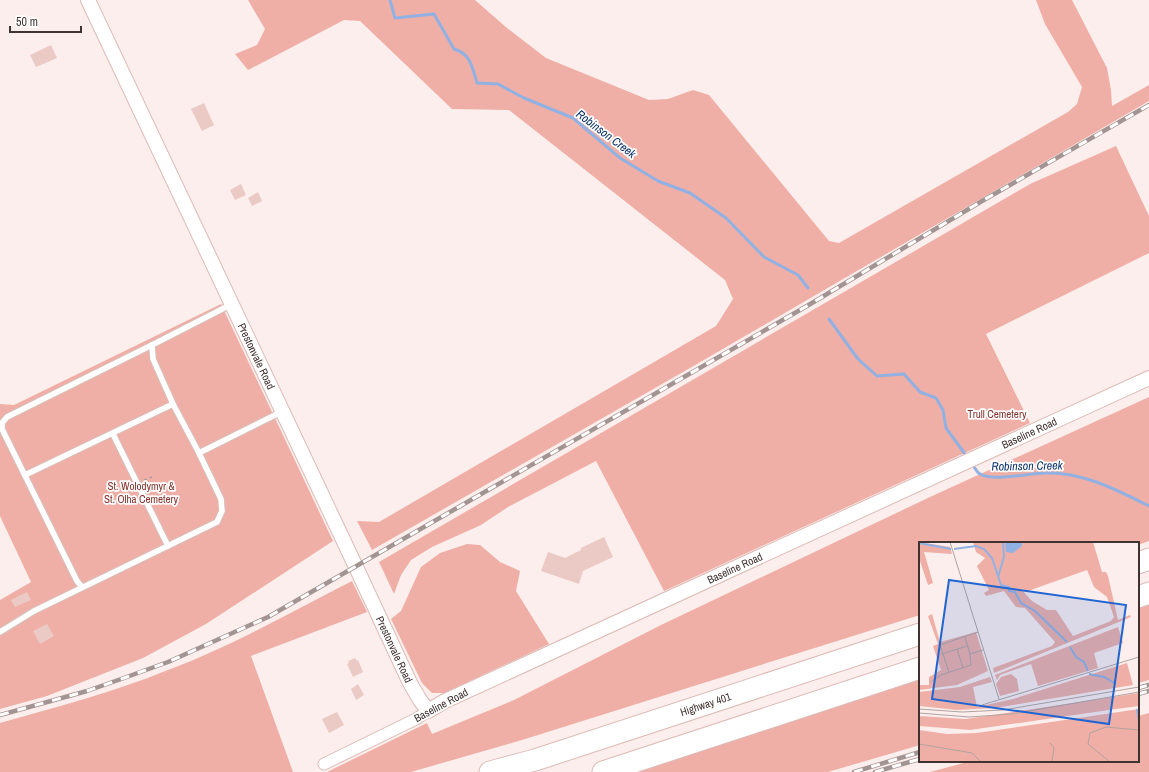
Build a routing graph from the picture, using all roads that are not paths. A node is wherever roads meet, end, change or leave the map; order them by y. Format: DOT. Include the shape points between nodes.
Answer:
graph roads {
  1 [pos="88,0"];
  2 [pos="232,304"];
  3 [pos="152,345"];
  4 [pos="1149,378"];
  5 [pos="173,404"];
  6 [pos="283,411"];
  7 [pos="113,434"];
  8 [pos="199,453"];
  9 [pos="25,476"];
  10 [pos="168,546"];
  11 [pos="1149,559"];
  12 [pos="1139,563"];
  13 [pos="82,587"];
  14 [pos="1149,593"];
  15 [pos="1139,597"];
  16 [pos="0,632"];
  17 [pos="919,634"];
  18 [pos="919,668"];
  19 [pos="428,711"];
  20 [pos="324,764"];
  21 [pos="490,772"];
  22 [pos="603,772"];
  1 -- 2 [label="street, Prestonvale Road"];
  2 -- 3 [label="lane"];
  2 -- 6 [label="street, Prestonvale Road"];
  3 -- 5 [label="lane" via="153,359"];
  3 -- 9 [label="lane" via="6,417 2,429"];
  4 -- 19 [label="street, Baseline Road"];
  5 -- 7 [label="lane"];
  5 -- 8 [label="lane"];
  6 -- 8 [label="lane"];
  6 -- 19 [label="street, Prestonvale Road" via="410,684"];
  7 -- 9 [label="lane"];
  7 -- 10 [label="lane"];
  8 -- 10 [label="lane" via="221,499 222,511 217,522"];
  9 -- 13 [label="lane"];
  10 -- 13 [label="lane"];
  11 -- 12 [label="highway"];
  13 -- 16 [label="lane" via="34,611"];
  14 -- 15 [label="highway"];
  17 -- 21 [label="highway, Highway 401" via="535,760"];
  18 -- 22 [label="highway"];
  19 -- 20 [label="street, Baseline Road"];
}
